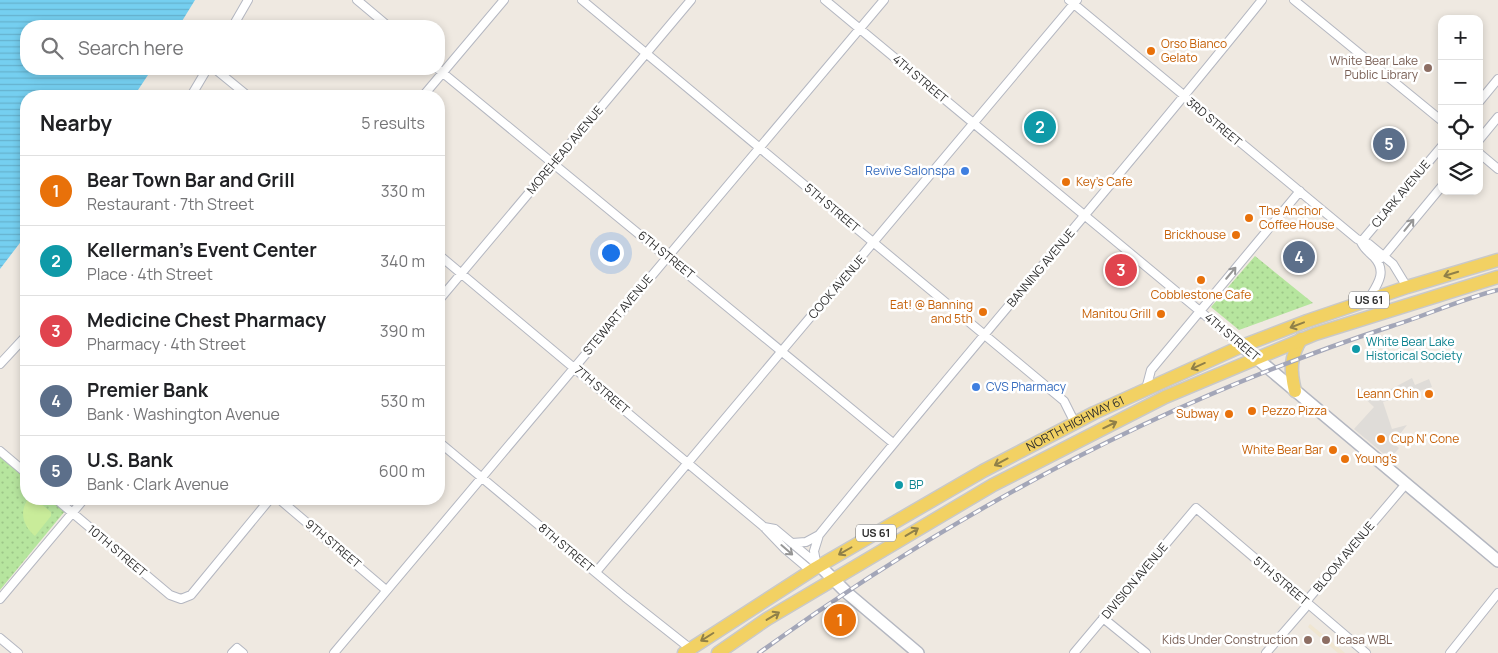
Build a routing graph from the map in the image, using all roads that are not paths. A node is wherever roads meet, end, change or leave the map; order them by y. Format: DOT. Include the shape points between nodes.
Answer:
graph roads {
  1 [pos="248,0"];
  2 [pos="357,0"];
  3 [pos="504,0"];
  4 [pos="582,0"];
  5 [pos="691,0"];
  6 [pos="825,0"];
  7 [pos="884,0"];
  8 [pos="1262,0"];
  9 [pos="1294,0"];
  10 [pos="1073,1"];
  11 [pos="236,20"];
  12 [pos="381,20"];
  13 [pos="860,29"];
  14 [pos="646,54"];
  15 [pos="445,65"];
  16 [pos="203,75"];
  17 [pos="222,75"];
  18 [pos="437,75"];
  19 [pos="445,75"];
  20 [pos="1498,79"];
  21 [pos="195,90"];
  22 [pos="241,90"];
  23 [pos="427,90"];
  24 [pos="1184,97"];
  25 [pos="1483,97"];
  26 [pos="1498,117"];
  27 [pos="1438,118"];
  28 [pos="974,124"];
  29 [pos="1483,135"];
  30 [pos="760,148"];
  31 [pos="1439,150"];
  32 [pos="1483,156"];
  33 [pos="553,163"];
  34 [pos="1498,169"];
  35 [pos="1300,191"];
  36 [pos="1438,191"];
  37 [pos="1084,216"];
  38 [pos="1361,242"];
  39 [pos="874,244"];
  40 [pos="667,256"];
  41 [pos="1380,258"];
  42 [pos="445,260"];
  43 [pos="1498,260"];
  44 [pos="461,273"];
  45 [pos="1498,277"];
  46 [pos="1407,287"];
  47 [pos="445,293"];
  48 [pos="1368,301"];
  49 [pos="1199,310"];
  50 [pos="1393,310"];
  51 [pos="985,335"];
  52 [pos="1301,339"];
  53 [pos="20,342"];
  54 [pos="1242,346"];
  55 [pos="782,351"];
  56 [pos="1256,357"];
  57 [pos="0,364"];
  58 [pos="574,367"];
  59 [pos="1146,389"];
  60 [pos="1295,391"];
  61 [pos="1075,423"];
  62 [pos="893,443"];
  63 [pos="445,447"];
  64 [pos="1066,447"];
  65 [pos="0,451"];
  66 [pos="689,464"];
  67 [pos="20,469"];
  68 [pos="481,478"];
  69 [pos="1406,485"];
  70 [pos="63,505"];
  71 [pos="79,505"];
  72 [pos="265,505"];
  73 [pos="286,505"];
  74 [pos="1196,508"];
  75 [pos="72,513"];
  76 [pos="764,527"];
  77 [pos="819,535"];
  78 [pos="792,543"];
  79 [pos="1498,562"];
  80 [pos="815,566"];
  81 [pos="596,572"];
  82 [pos="833,579"];
  83 [pos="386,590"];
  84 [pos="1498,593"];
  85 [pos="0,599"];
  86 [pos="1308,603"];
  87 [pos="1103,618"];
  88 [pos="0,638"];
  89 [pos="912,651"];
  90 [pos="690,652"];
  91 [pos="18,653"];
  92 [pos="334,653"];
  93 [pos="718,653"];
  94 [pos="1074,653"];
  95 [pos="1146,653"];
  96 [pos="1266,653"];
  97 [pos="1366,653"];
  98 [pos="1450,653"];
  1 -- 11 [label="street"];
  2 -- 12 [label="street"];
  3 -- 15 [label="street"];
  4 -- 14 [label="street, 5TH STREET"];
  5 -- 14 [label="street, MOREHEAD AVENUE"];
  6 -- 13 [label="street, 4TH STREET"];
  7 -- 13 [label="street, STEWART AVENUE"];
  8 -- 24 [label="street, BANNING AVENUE"];
  9 -- 27 [label="street"];
  10 -- 24 [label="street, 3RD STREET"];
  10 -- 28 [label="street, COOK AVENUE"];
  13 -- 28 [label="street, 4TH STREET"];
  13 -- 30 [label="street, STEWART AVENUE"];
  14 -- 30 [label="street, 5TH STREET"];
  14 -- 33 [label="street, MOREHEAD AVENUE"];
  16 -- 21 [label="street"];
  17 -- 22 [label="street"];
  18 -- 23 [label="street"];
  19 -- 33 [label="street, 6TH STREET"];
  20 -- 25 [label="street"];
  24 -- 35 [label="street, 3RD STREET"];
  24 -- 37 [label="street, BANNING AVENUE"];
  26 -- 29 [label="street"];
  28 -- 37 [label="street, 4TH STREET"];
  28 -- 39 [label="street, COOK AVENUE"];
  30 -- 39 [label="street, 5TH STREET"];
  30 -- 40 [label="street, STEWART AVENUE"];
  31 -- 38 [label="street, CLARK AVENUE"];
  32 -- 34 [label="street"];
  33 -- 40 [label="street, 6TH STREET"];
  33 -- 44 [label="street, MOREHEAD AVENUE"];
  35 -- 38 [label="street, 3RD STREET"];
  49 -- 35 [label="street, one-way"];
  41 -- 36 [label="street, CLARK AVENUE, one-way"];
  37 -- 49 [label="street, 4TH STREET"];
  37 -- 51 [label="street, BANNING AVENUE"];
  38 -- 41 [label="street, 3RD STREET" via="1368,244"];
  39 -- 51 [label="street, 5TH STREET"];
  39 -- 55 [label="street, COOK AVENUE"];
  40 -- 55 [label="street, 6TH STREET"];
  40 -- 58 [label="street, STEWART AVENUE"];
  41 -- 46 [label="street, 3RD STREET" via="1402,276"];
  41 -- 48 [label="street" via="1381,278"];
  42 -- 44 [label="street, 7TH STREET"];
  43 -- 46 [label="main road, NORTH HIGHWAY 61 / US 61, one-way"];
  44 -- 47 [label="street, MOREHEAD AVENUE"];
  44 -- 58 [label="street, 7TH STREET"];
  45 -- 50 [label="main road, NORTH HIGHWAY 61 / US 61"];
  46 -- 48 [label="main road, NORTH HIGHWAY 61 / US 61"];
  46 -- 50 [label="main road"];
  48 -- 54 [label="main road, NORTH HIGHWAY 61 / US 61, one-way"];
  49 -- 54 [label="street, 4TH STREET"];
  49 -- 59 [label="street" via="1151,370"];
  50 -- 52 [label="main road, NORTH HIGHWAY 61 / US 61"];
  51 -- 61 [label="street, 5TH STREET" via="1064,401"];
  51 -- 62 [label="street, BANNING AVENUE"];
  52 -- 56 [label="main road, NORTH HIGHWAY 61 / US 61"];
  52 -- 60 [label="main road" via="1292,354 1290,367"];
  53 -- 57 [label="street"];
  54 -- 56 [label="street, 4TH STREET"];
  54 -- 59 [label="main road, NORTH HIGHWAY 61 / US 61, one-way"];
  55 -- 62 [label="street, 6TH STREET"];
  55 -- 66 [label="street, COOK AVENUE"];
  56 -- 60 [label="street, 4TH STREET"];
  64 -- 56 [label="main road, NORTH HIGHWAY 61 / US 61, one-way" via="1165,397"];
  58 -- 66 [label="street, 7TH STREET"];
  58 -- 68 [label="street, STEWART AVENUE"];
  59 -- 61 [label="main road, NORTH HIGHWAY 61 / US 61"];
  60 -- 69 [label="street, 4TH STREET"];
  61 -- 64 [label="main road" via="1075,437"];
  61 -- 80 [label="main road, NORTH HIGHWAY 61 / US 61, one-way"];
  62 -- 77 [label="street, BANNING AVENUE"];
  63 -- 68 [label="street, 8TH STREET"];
  82 -- 64 [label="main road, NORTH HIGHWAY 61 / US 61, one-way" via="993,485"];
  65 -- 67 [label="street"];
  66 -- 76 [label="street, 7TH STREET"];
  66 -- 81 [label="street, COOK AVENUE"];
  68 -- 81 [label="street, 8TH STREET"];
  68 -- 83 [label="street, STEWART AVENUE"];
  69 -- 79 [label="street, 4TH STREET"];
  69 -- 86 [label="street, BLOOM AVENUE"];
  70 -- 75 [label="street, 10TH STREET"];
  71 -- 75 [label="street"];
  72 -- 75 [label="street, 10TH STREET" via="191,594 181,599 170,595"];
  73 -- 83 [label="street, 9TH STREET"];
  74 -- 86 [label="street, 5TH STREET"];
  74 -- 87 [label="street, DIVISION AVENUE"];
  75 -- 85 [label="street"];
  76 -- 78 [label="street, 7TH STREET" via="775,529"];
  76 -- 80 [label="street, 7TH STREET, one-way" via="785,549"];
  77 -- 78 [label="street" via="806,542"];
  77 -- 80 [label="street" via="814,551"];
  78 -- 80 [label="street, 7TH STREET"];
  80 -- 82 [label="street, 7TH STREET"];
  80 -- 90 [label="main road, NORTH HIGHWAY 61 / US 61, one-way"];
  81 -- 90 [label="street, 8TH STREET"];
  82 -- 89 [label="street, 7TH STREET"];
  93 -- 82 [label="main road, NORTH HIGHWAY 61 / US 61, one-way"];
  83 -- 92 [label="street, STEWART AVENUE"];
  84 -- 98 [label="street"];
  86 -- 96 [label="street, BLOOM AVENUE"];
  86 -- 97 [label="street, 5TH STREET"];
  87 -- 94 [label="street, DIVISION AVENUE"];
  87 -- 95 [label="street"];
  88 -- 91 [label="street"];
}
